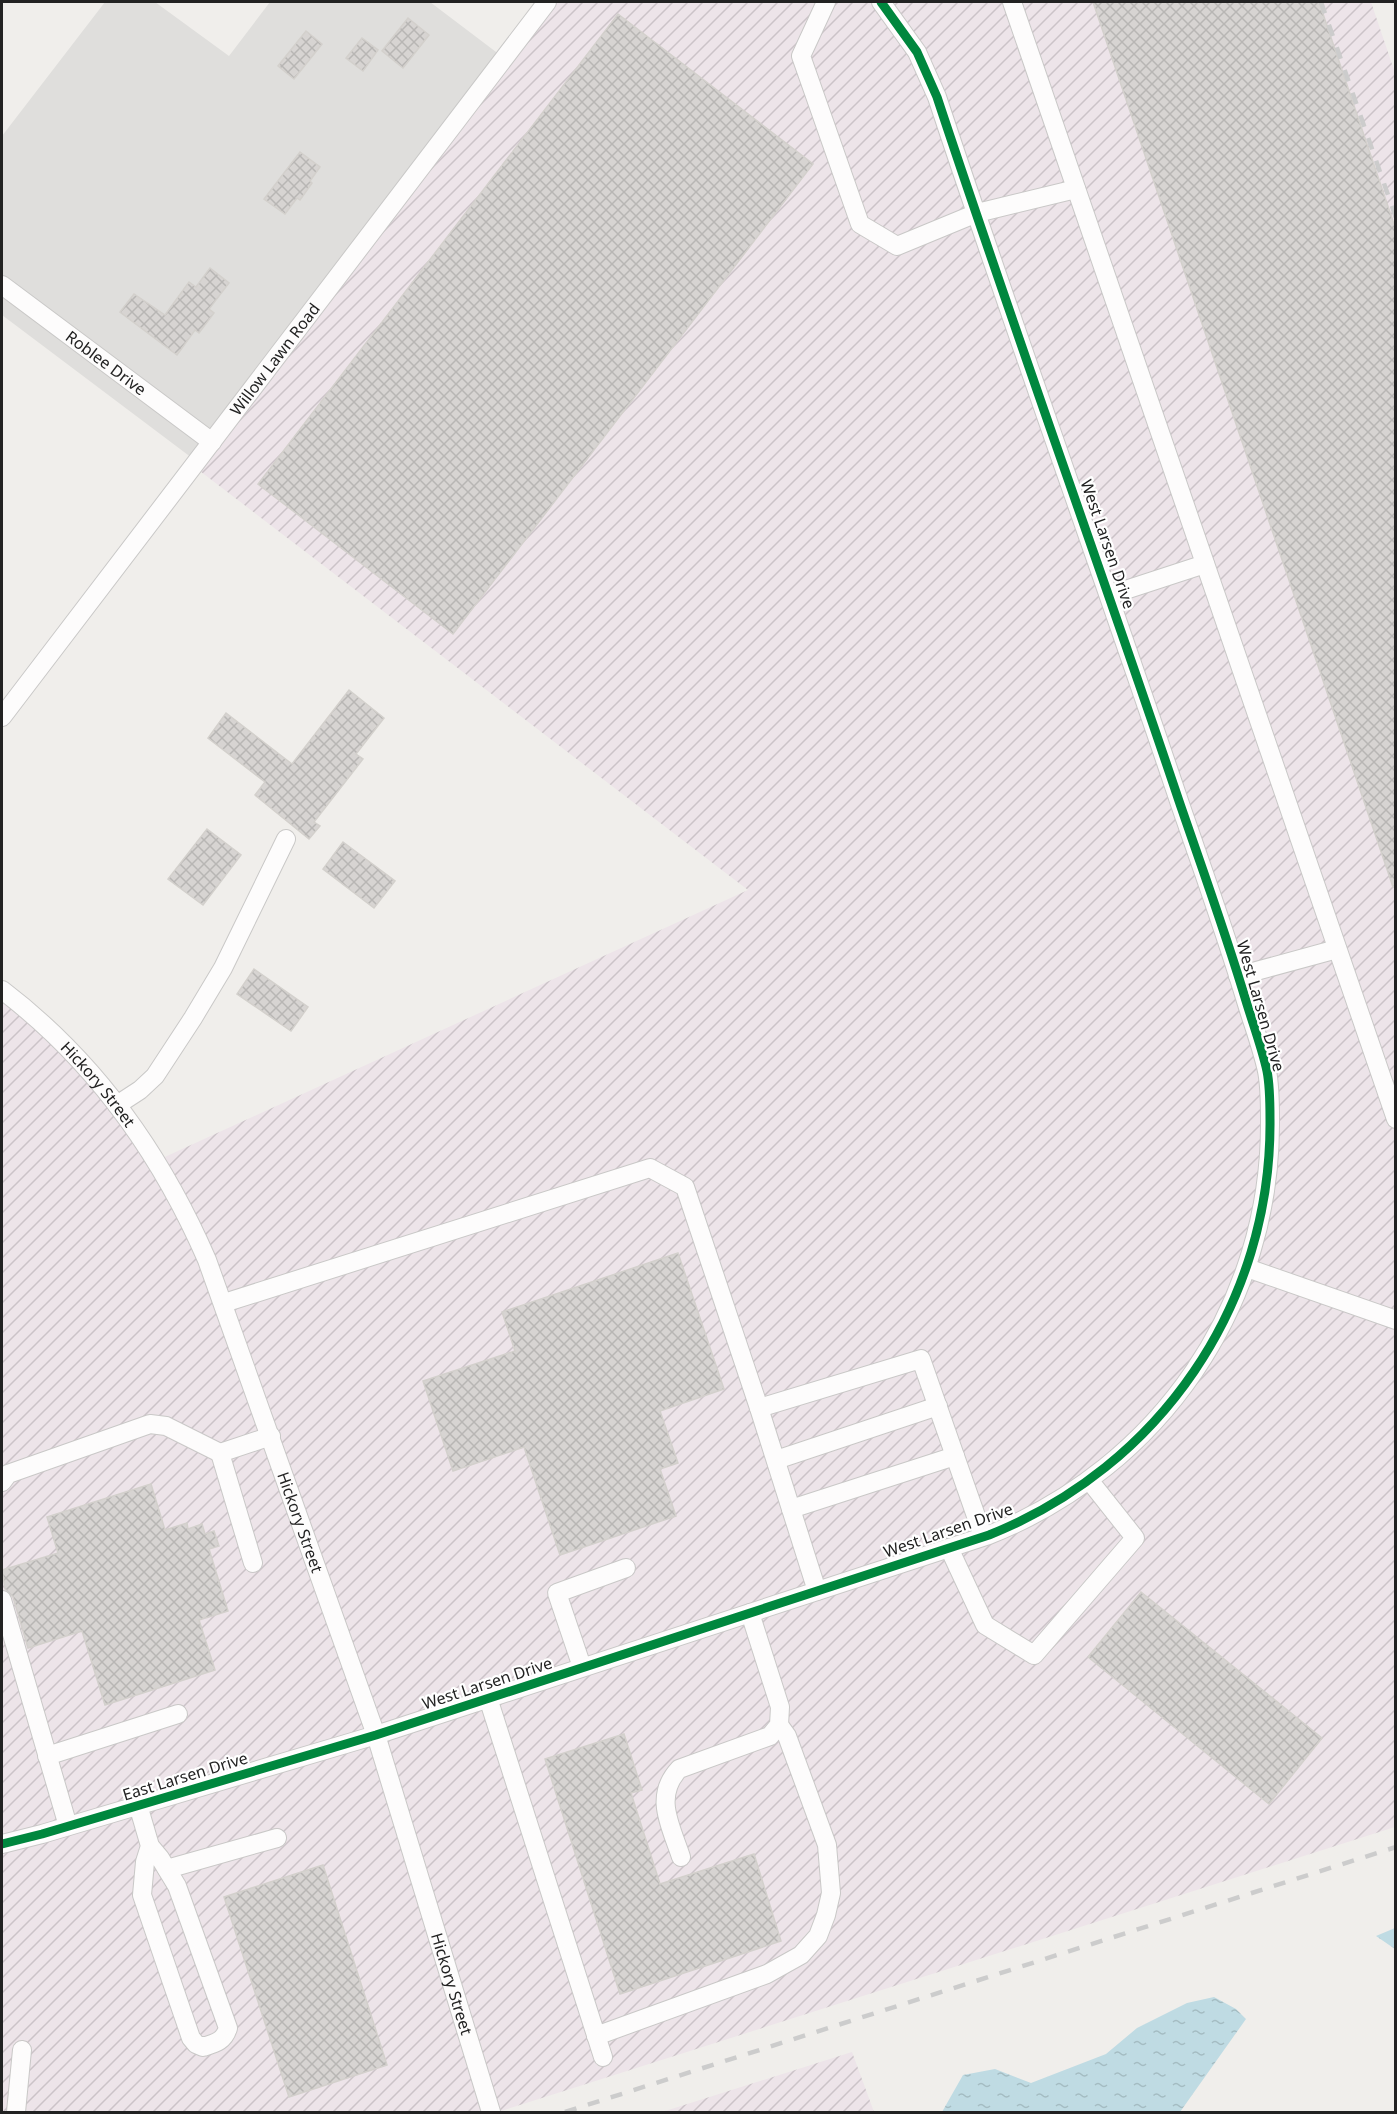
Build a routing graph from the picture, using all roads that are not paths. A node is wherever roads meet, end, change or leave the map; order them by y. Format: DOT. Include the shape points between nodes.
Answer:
graph roads {
  1 [pos="548,2"];
  2 [pos="826,2"];
  3 [pos="881,2"];
  4 [pos="1012,2"];
  5 [pos="1076,189"];
  6 [pos="976,213"];
  7 [pos="2,285"];
  8 [pos="212,442"];
  9 [pos="1205,564"];
  10 [pos="1110,595"];
  11 [pos="2,717"];
  12 [pos="286,839"];
  13 [pos="1337,949"];
  14 [pos="1238,976"];
  15 [pos="2,990"];
  16 [pos="117,1105"];
  17 [pos="1395,1119"];
  18 [pos="1246,1268"];
  19 [pos="224,1303"];
  20 [pos="1395,1320"];
  21 [pos="938,1406"];
  22 [pos="759,1408"];
  23 [pos="271,1436"];
  24 [pos="220,1453"];
  25 [pos="955,1456"];
  26 [pos="776,1460"];
  27 [pos="1089,1480"];
  28 [pos="2,1482"];
  29 [pos="791,1509"];
  30 [pos="983,1536"];
  31 [pos="949,1548"];
  32 [pos="253,1563"];
  33 [pos="626,1568"];
  34 [pos="817,1591"];
  35 [pos="2,1600"];
  36 [pos="750,1613"];
  37 [pos="582,1667"];
  38 [pos="488,1698"];
  39 [pos="178,1714"];
  40 [pos="779,1725"];
  41 [pos="376,1735"];
  42 [pos="47,1756"];
  43 [pos="138,1805"];
  44 [pos="68,1826"];
  45 [pos="277,1838"];
  46 [pos="2,1844"];
  47 [pos="150,1846"];
  48 [pos="681,1857"];
  49 [pos="167,1869"];
  50 [pos="596,2036"];
  51 [pos="22,2050"];
  52 [pos="603,2057"];
  53 [pos="16,2112"];
  54 [pos="492,2112"];
  1 -- 8 [label="street, Willow Lawn Road"];
  2 -- 6 [label="street" via="801,56 860,224 897,246"];
  3 -- 6 [label="street, West Larsen Drive" via="905,33 927,72"];
  4 -- 5 [label="street"];
  5 -- 6 [label="street"];
  5 -- 9 [label="street"];
  6 -- 10 [label="street, West Larsen Drive"];
  7 -- 8 [label="street, Roblee Drive"];
  8 -- 11 [label="street, Willow Lawn Road"];
  9 -- 10 [label="street"];
  9 -- 13 [label="street"];
  10 -- 14 [label="street, West Larsen Drive"];
  12 -- 16 [label="street" via="223,968 193,1018 155,1076"];
  13 -- 14 [label="street"];
  13 -- 17 [label="street"];
  14 -- 18 [label="street, West Larsen Drive" via="1267,1071 1270,1112 1263,1204"];
  15 -- 16 [label="street, Hickory Street" via="55,1034"];
  16 -- 19 [label="street, Hickory Street" via="176,1195"];
  18 -- 20 [label="street"];
  18 -- 27 [label="street, West Larsen Drive" via="1228,1314 1183,1388 1143,1434"];
  19 -- 22 [label="street" via="650,1168 685,1187"];
  19 -- 23 [label="street, Hickory Street"];
  21 -- 22 [label="street" via="921,1359"];
  21 -- 25 [label="street"];
  21 -- 26 [label="street"];
  22 -- 26 [label="street"];
  23 -- 24 [label="street"];
  23 -- 41 [label="street, Hickory Street"];
  24 -- 28 [label="street" via="166,1426 150,1424 8,1474"];
  24 -- 32 [label="street"];
  25 -- 29 [label="street"];
  25 -- 30 [label="street"];
  26 -- 29 [label="street"];
  27 -- 30 [label="street, West Larsen Drive" via="1034,1515"];
  27 -- 31 [label="street" via="1135,1538 1034,1655 985,1625"];
  29 -- 34 [label="street"];
  30 -- 31 [label="street, West Larsen Drive"];
  31 -- 34 [label="street, West Larsen Drive"];
  33 -- 37 [label="street" via="557,1593"];
  34 -- 36 [label="street, West Larsen Drive"];
  35 -- 42 [label="street"];
  36 -- 37 [label="street, West Larsen Drive"];
  36 -- 40 [label="street" via="780,1707"];
  37 -- 38 [label="street, West Larsen Drive"];
  38 -- 41 [label="street, West Larsen Drive"];
  38 -- 50 [label="street"];
  39 -- 42 [label="street"];
  40 -- 48 [label="street" via="770,1736 679,1769 670,1779 664,1806"];
  40 -- 50 [label="street" via="787,1736 827,1845 831,1893 818,1936 801,1955 767,1974"];
  41 -- 43 [label="street, East Larsen Drive"];
  41 -- 54 [label="street, Hickory Street"];
  42 -- 44 [label="street"];
  43 -- 44 [label="street, East Larsen Drive"];
  43 -- 47 [label="street"];
  44 -- 46 [label="street, East Larsen Drive"];
  45 -- 49 [label="street"];
  47 -- 49 [label="street"];
  47 -- 49 [label="street" via="142,1895 191,2038 203,2047 226,2037 228,2028 177,1886"];
  50 -- 52 [label="street"];
  51 -- 53 [label="street"];
}
